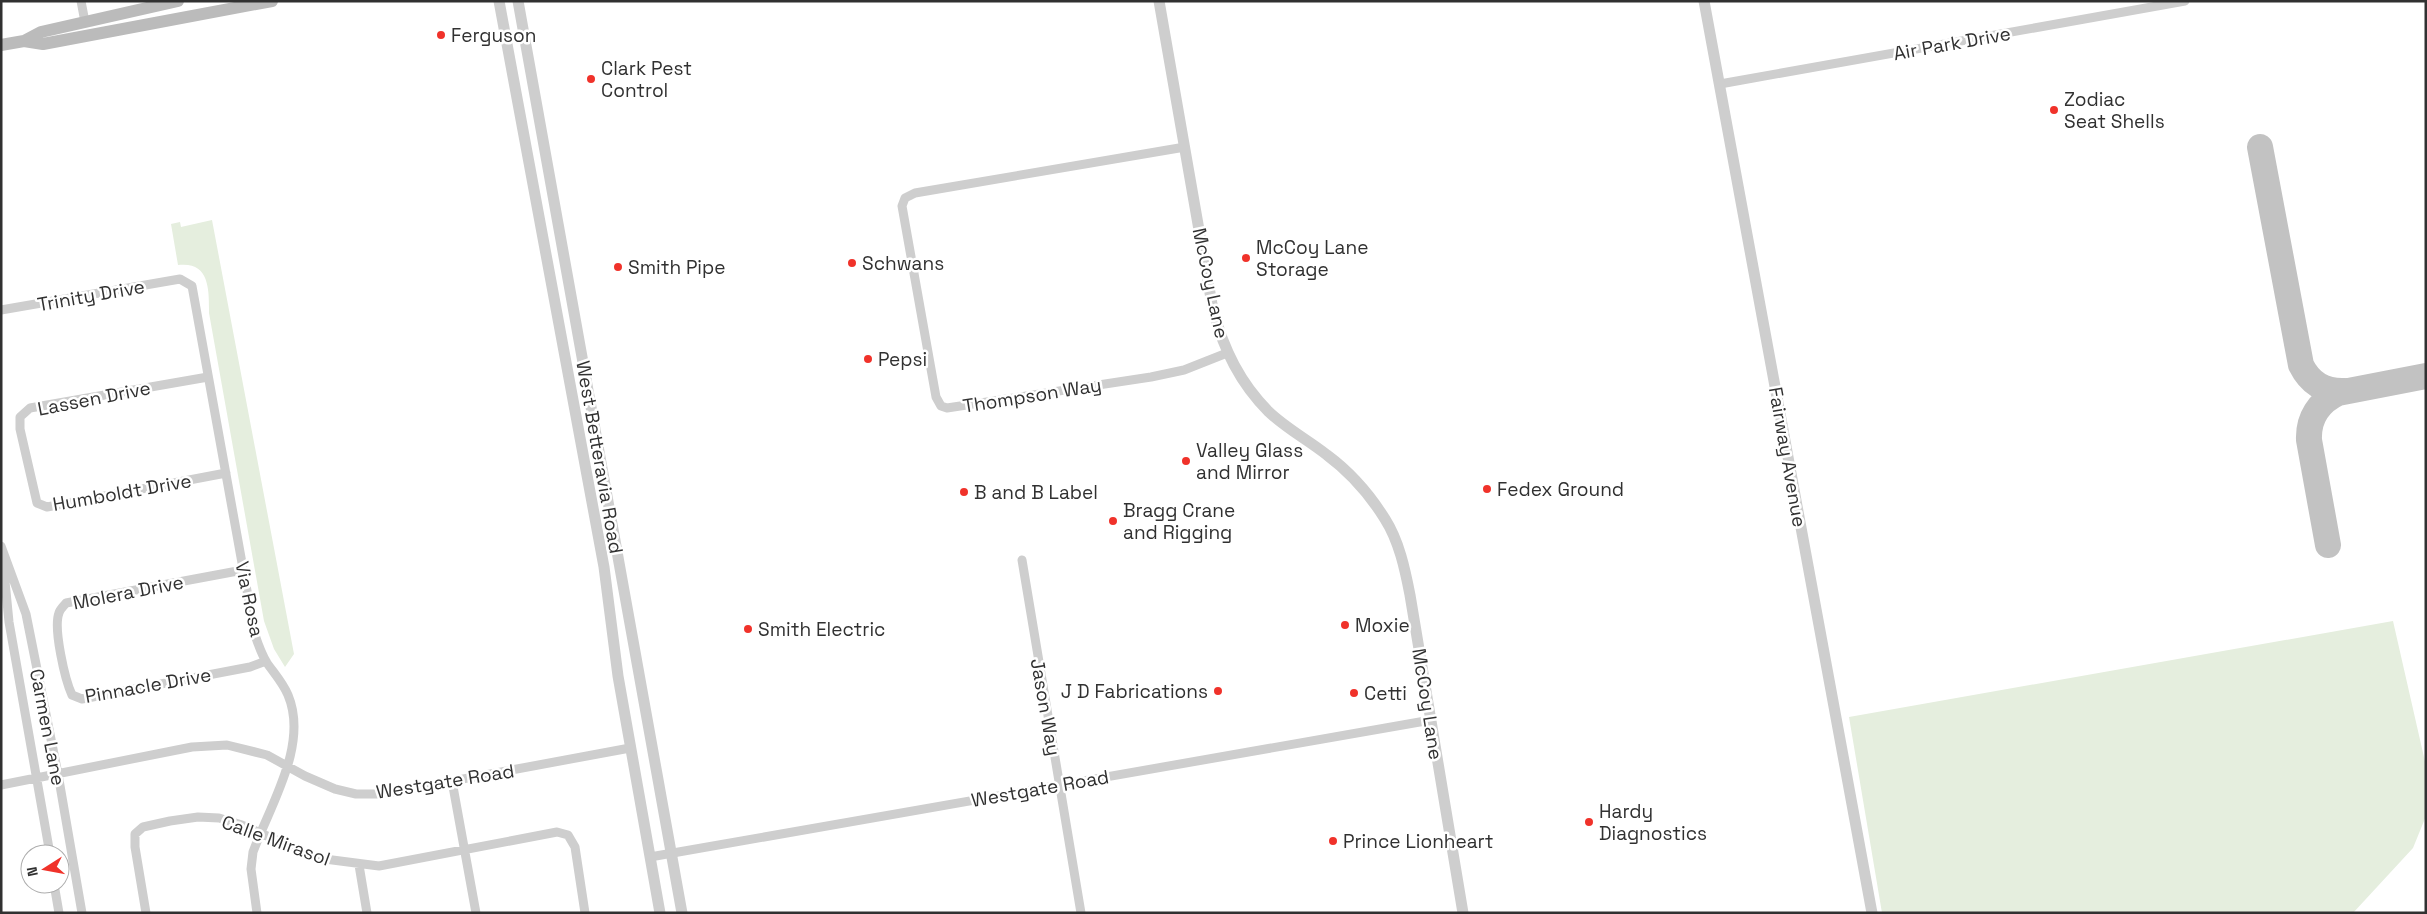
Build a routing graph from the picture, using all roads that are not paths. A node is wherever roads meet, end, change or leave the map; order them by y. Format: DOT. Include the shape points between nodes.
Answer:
graph roads {
  1 [pos="81,1"];
  2 [pos="178,1"];
  3 [pos="272,1"];
  4 [pos="499,1"];
  5 [pos="518,1"];
  6 [pos="1159,1"];
  7 [pos="1704,1"];
  8 [pos="2184,1"];
  9 [pos="84,22"];
  10 [pos="24,42"];
  11 [pos="1,45"];
  12 [pos="1720,84"];
  13 [pos="1186,147"];
  14 [pos="180,279"];
  15 [pos="1,310"];
  16 [pos="1227,353"];
  17 [pos="208,376"];
  18 [pos="27,455"];
  19 [pos="226,473"];
  20 [pos="1,546"];
  21 [pos="1022,560"];
  22 [pos="243,570"];
  23 [pos="62,654"];
  24 [pos="266,661"];
  25 [pos="1430,720"];
  26 [pos="630,748"];
  27 [pos="287,766"];
  28 [pos="58,774"];
  29 [pos="37,779"];
  30 [pos="452,781"];
  31 [pos="1,785"];
  32 [pos="1060,785"];
  33 [pos="260,834"];
  34 [pos="48,844"];
  35 [pos="464,850"];
  36 [pos="672,853"];
  37 [pos="650,857"];
  38 [pos="358,865"];
  39 [pos="56,894"];
  40 [pos="59,913"];
  41 [pos="82,913"];
  42 [pos="146,913"];
  43 [pos="256,913"];
  44 [pos="367,913"];
  45 [pos="476,913"];
  46 [pos="585,913"];
  47 [pos="660,913"];
  48 [pos="682,913"];
  49 [pos="1081,913"];
  50 [pos="1463,913"];
  51 [pos="1872,913"];
  1 -- 9 [label="street"];
  2 -- 9 [label="main road"];
  3 -- 10 [label="main road" via="43,44"];
  4 -- 26 [label="street, West Betteravia Road" via="604,567"];
  5 -- 36 [label="street, West Betteravia Road"];
  6 -- 13 [label="street, McCoy Lane"];
  7 -- 12 [label="street, Fairway Avenue"];
  8 -- 12 [label="street, Air Park Drive"];
  9 -- 10 [label="main road" via="41,32"];
  10 -- 11 [label="main road"];
  12 -- 51 [label="street, Fairway Avenue"];
  13 -- 16 [label="street, McCoy Lane" via="1213,310"];
  13 -- 16 [label="street, Thompson Way" via="915,193 905,198 902,206 936,397 941,406 947,408 976,404 1152,377 1184,370"];
  14 -- 15 [label="street, Trinity Drive"];
  14 -- 17 [label="street, Via Rosa" via="192,286"];
  16 -- 25 [label="street, McCoy Lane" via="1248,388 1269,412 1355,479 1387,521 1409,588"];
  17 -- 18 [label="street, Lassen Drive" via="30,408 20,417"];
  17 -- 19 [label="street, Via Rosa"];
  18 -- 19 [label="street, Humboldt Drive" via="37,503 47,506"];
  19 -- 22 [label="street, Via Rosa"];
  20 -- 28 [label="street, Carmen Lane" via="26,614"];
  20 -- 29 [label="street, Carmen Lane" via="9,622"];
  21 -- 32 [label="street, Jason Way"];
  22 -- 23 [label="street, Molera Drive" via="66,603 59,612 57,625"];
  22 -- 24 [label="street, Via Rosa" via="255,635"];
  23 -- 24 [label="street, Pinnacle Drive" via="67,684 72,695 82,699 250,667"];
  24 -- 27 [label="street, Via Rosa" via="288,694 294,712 295,731"];
  25 -- 32 [label="street, Westgate Road"];
  25 -- 50 [label="street, McCoy Lane"];
  26 -- 30 [label="street, Westgate Road"];
  26 -- 37 [label="street, West Betteravia Road"];
  27 -- 28 [label="street, Westgate Road" via="267,755 226,745 192,747"];
  27 -- 30 [label="street, Westgate Road" via="335,789 356,794 382,794"];
  27 -- 33 [label="street, Via Rosa"];
  28 -- 29 [label="street, Westgate Road"];
  28 -- 41 [label="street, Carmen Lane"];
  29 -- 31 [label="street, Westgate Road"];
  29 -- 34 [label="street, Carmen Lane"];
  30 -- 35 [label="street"];
  32 -- 36 [label="street, Westgate Road"];
  32 -- 49 [label="street, Jason Way"];
  33 -- 38 [label="street, Calle Mirasol" via="317,858"];
  33 -- 42 [label="street, Calle Mirasol" via="219,818 198,817 143,827 135,834 135,847"];
  33 -- 43 [label="street, Via Rosa" via="251,869"];
  35 -- 38 [label="street, Calle Mirasol" via="379,866"];
  35 -- 45 [label="street"];
  35 -- 46 [label="street, Calle Mirasol" via="557,832 568,835 575,846"];
  36 -- 37 [label="street, Westgate Road"];
  36 -- 48 [label="street, West Betteravia Road"];
  37 -- 47 [label="street, West Betteravia Road"];
  38 -- 44 [label="street"];
  39 -- 40 [label="street"];
}
